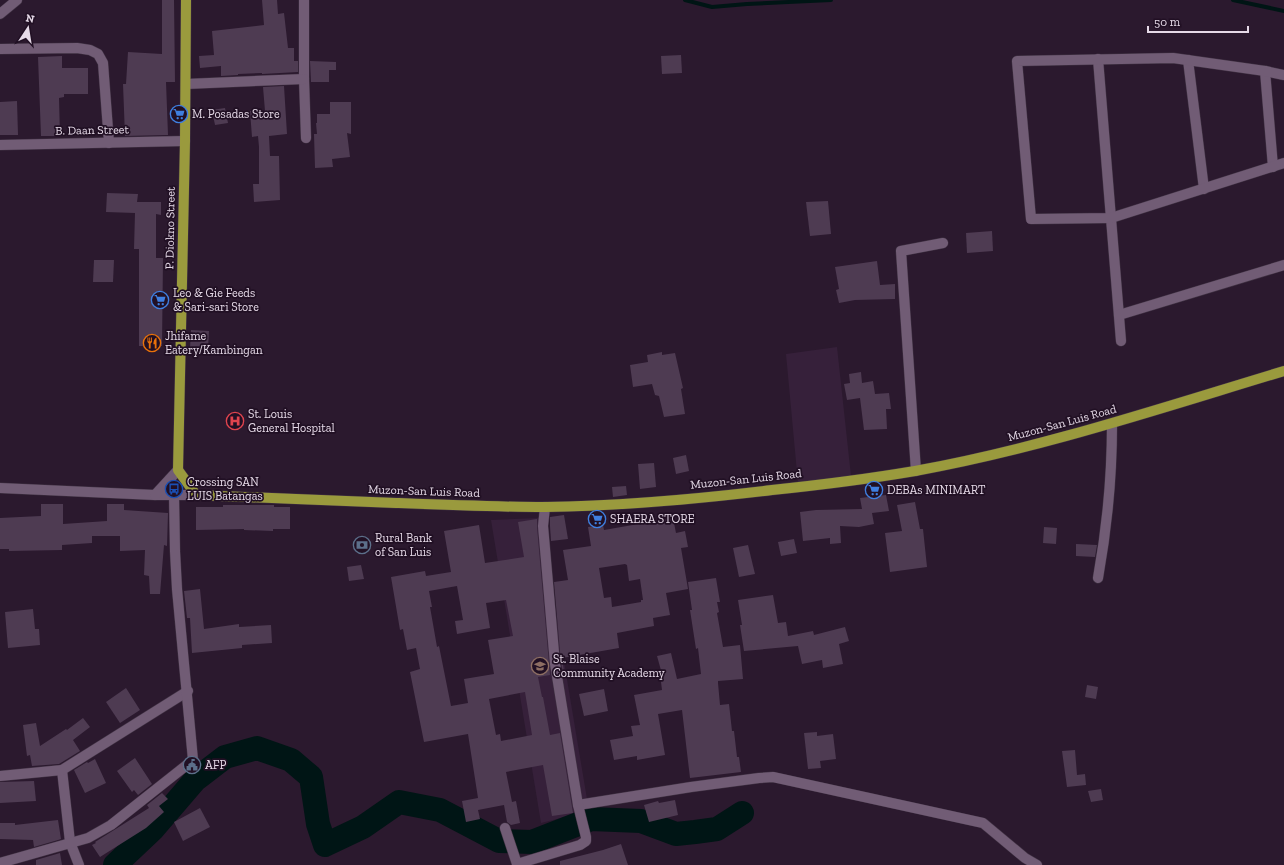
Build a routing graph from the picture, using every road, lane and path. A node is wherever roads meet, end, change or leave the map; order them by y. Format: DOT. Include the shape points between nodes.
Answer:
graph roads {
  1 [pos="17,0"];
  2 [pos="186,0"];
  3 [pos="304,0"];
  4 [pos="0,14"];
  5 [pos="0,49"];
  6 [pos="1098,59"];
  7 [pos="1188,60"];
  8 [pos="1265,71"];
  9 [pos="1284,76"];
  10 [pos="304,79"];
  11 [pos="186,84"];
  12 [pos="306,138"];
  13 [pos="185,141"];
  14 [pos="109,143"];
  15 [pos="0,145"];
  16 [pos="1284,163"];
  17 [pos="1273,167"];
  18 [pos="1204,189"];
  19 [pos="1111,218"];
  20 [pos="943,243"];
  21 [pos="1284,265"];
  22 [pos="1119,315"];
  23 [pos="1121,341"];
  24 [pos="1284,370"];
  25 [pos="1112,424"];
  26 [pos="178,470"];
  27 [pos="916,471"];
  28 [pos="0,488"];
  29 [pos="155,495"];
  30 [pos="174,495"];
  31 [pos="196,495"];
  32 [pos="545,506"];
  33 [pos="1098,578"];
  34 [pos="188,691"];
  35 [pos="62,770"];
  36 [pos="0,776"];
  37 [pos="578,805"];
  38 [pos="505,828"];
  39 [pos="70,842"];
  40 [pos="78,861"];
  41 [pos="0,863"];
  42 [pos="517,864"];
  43 [pos="1037,865"];
  1 -- 4 [label="street"];
  2 -- 11 [label="main road, P. Diokno Street"];
  3 -- 10 [label="street"];
  5 -- 14 [label="street" via="77,48 98,54 103,63"];
  6 -- 7 [label="street"];
  6 -- 19 [label="street"];
  6 -- 19 [label="street" via="1018,61 1031,219"];
  7 -- 8 [label="street"];
  7 -- 18 [label="street"];
  8 -- 9 [label="street"];
  8 -- 17 [label="street"];
  10 -- 11 [label="street"];
  10 -- 12 [label="street"];
  11 -- 13 [label="main road, P. Diokno Street"];
  13 -- 14 [label="street, B. Daan Street"];
  13 -- 26 [label="main road, P. Diokno Street"];
  14 -- 15 [label="street, B. Daan Street"];
  16 -- 17 [label="street"];
  17 -- 18 [label="street"];
  18 -- 19 [label="street"];
  19 -- 22 [label="street"];
  20 -- 27 [label="street" via="901,251"];
  21 -- 22 [label="street"];
  22 -- 23 [label="street"];
  24 -- 25 [label="main road, Muzon-San Luis Road"];
  25 -- 27 [label="main road, Muzon-San Luis Road" via="991,456"];
  25 -- 33 [label="street" via="1111,467 1103,553"];
  26 -- 29 [label="street"];
  26 -- 31 [label="main road"];
  27 -- 32 [label="main road, Muzon-San Luis Road" via="712,497 601,505"];
  28 -- 29 [label="street"];
  29 -- 30 [label="street"];
  30 -- 31 [label="street"];
  30 -- 34 [label="street" via="177,589"];
  31 -- 32 [label="main road, Muzon-San Luis Road" via="477,506"];
  32 -- 37 [label="street" via="543,526 555,664"];
  34 -- 35 [label="street"];
  34 -- 39 [label="street" via="193,760 111,825 88,838"];
  35 -- 36 [label="street"];
  35 -- 39 [label="street"];
  37 -- 42 [label="street" via="586,841"];
  37 -- 43 [label="street" via="773,777 983,823"];
  38 -- 42 [label="street"];
  39 -- 40 [label="street"];
  39 -- 41 [label="street"];
}
